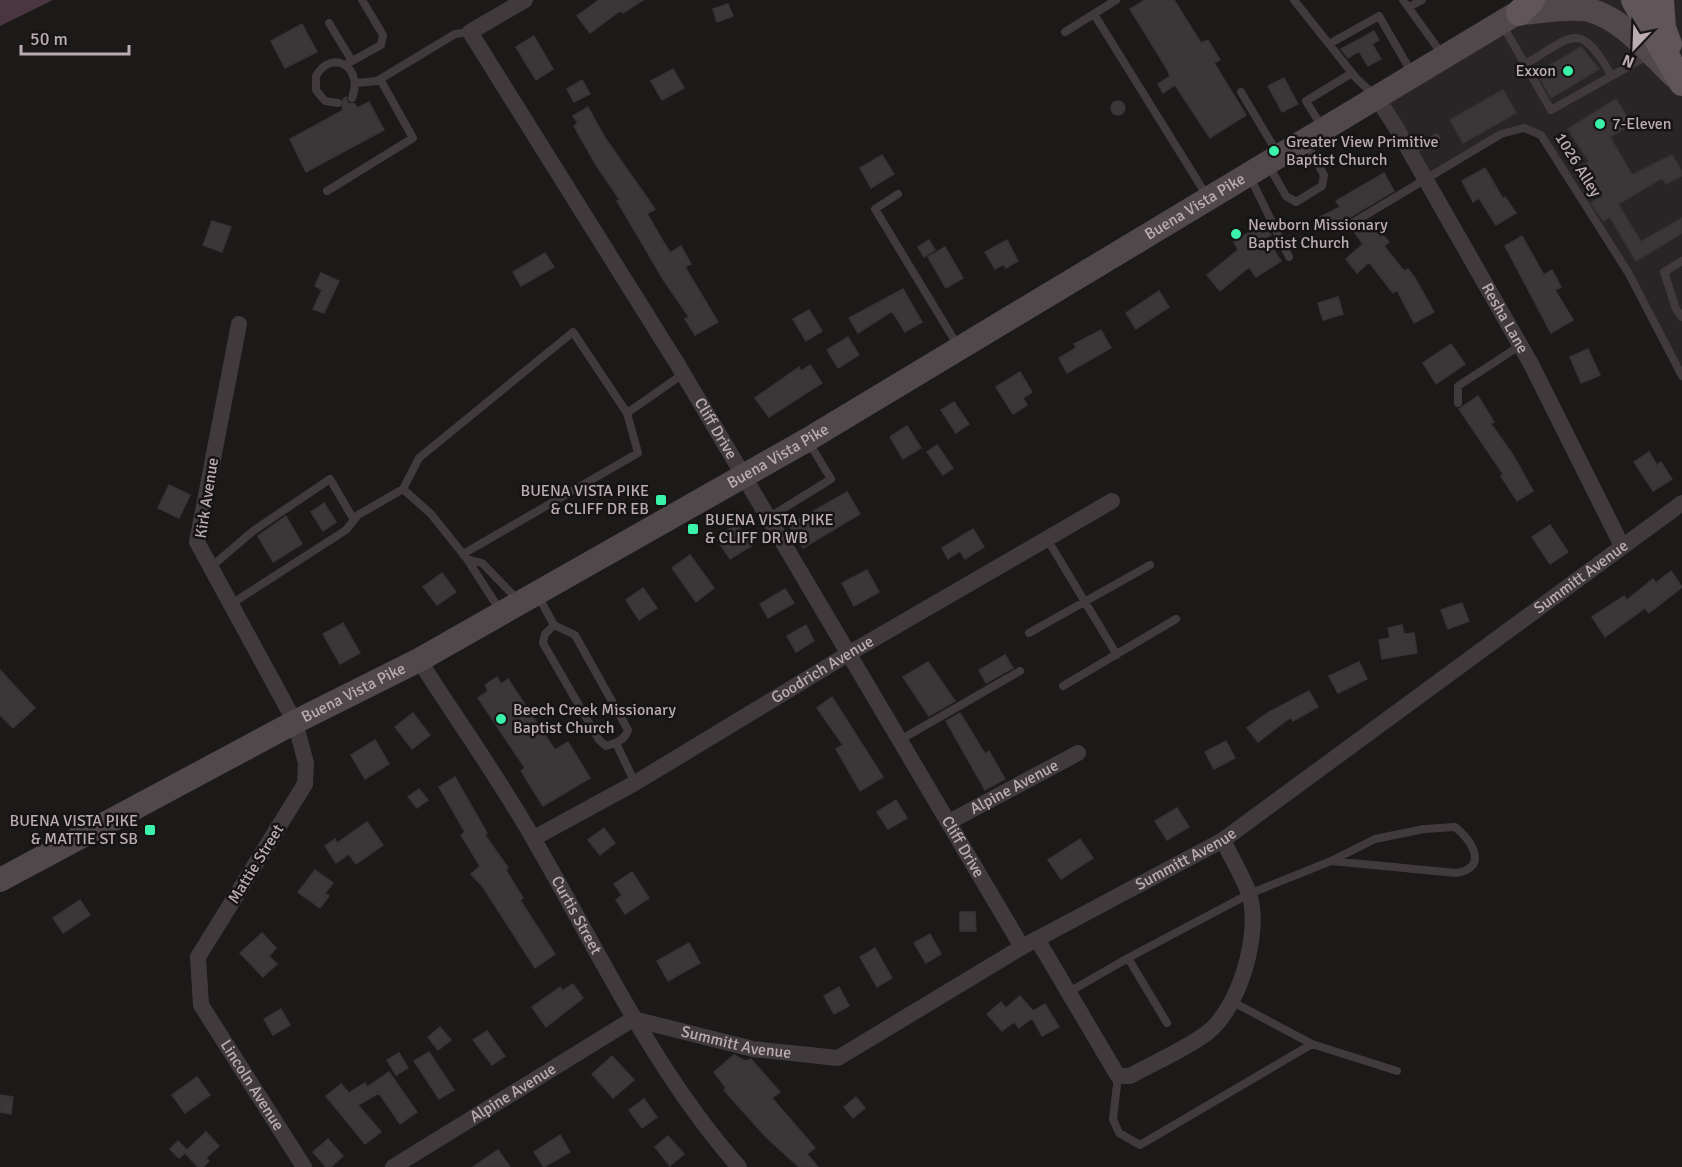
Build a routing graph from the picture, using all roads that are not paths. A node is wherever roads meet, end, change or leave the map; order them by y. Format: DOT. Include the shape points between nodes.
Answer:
graph roads {
  1 [pos="362,0"];
  2 [pos="525,0"];
  3 [pos="1116,0"];
  4 [pos="1294,0"];
  5 [pos="1403,0"];
  6 [pos="1422,0"];
  7 [pos="1634,0"];
  8 [pos="1661,0"];
  9 [pos="1409,7"];
  10 [pos="1523,9"];
  11 [pos="1094,14"];
  12 [pos="328,23"];
  13 [pos="470,32"];
  14 [pos="1065,32"];
  15 [pos="1329,44"];
  16 [pos="1651,54"];
  17 [pos="1444,57"];
  18 [pos="349,63"];
  19 [pos="1524,64"];
  20 [pos="1352,73"];
  21 [pos="1413,75"];
  22 [pos="1611,75"];
  23 [pos="380,79"];
  24 [pos="1682,82"];
  25 [pos="356,83"];
  26 [pos="1241,92"];
  27 [pos="1376,97"];
  28 [pos="352,98"];
  29 [pos="338,103"];
  30 [pos="1314,135"];
  31 [pos="1437,138"];
  32 [pos="1410,152"];
  33 [pos="1265,164"];
  34 [pos="1425,179"];
  35 [pos="327,191"];
  36 [pos="898,194"];
  37 [pos="1208,199"];
  38 [pos="1344,228"];
  39 [pos="1289,257"];
  40 [pos="1682,261"];
  41 [pos="1682,317"];
  42 [pos="239,324"];
  43 [pos="1521,345"];
  44 [pos="960,349"];
  45 [pos="683,374"];
  46 [pos="1682,376"];
  47 [pos="1458,403"];
  48 [pos="627,413"];
  49 [pos="807,440"];
  50 [pos="742,475"];
  51 [pos="403,489"];
  52 [pos="1112,501"];
  53 [pos="1682,503"];
  54 [pos="767,518"];
  55 [pos="354,520"];
  56 [pos="1047,539"];
  57 [pos="1622,546"];
  58 [pos="465,557"];
  59 [pos="1150,565"];
  60 [pos="211,567"];
  61 [pos="1086,601"];
  62 [pos="520,603"];
  63 [pos="231,604"];
  64 [pos="1176,618"];
  65 [pos="554,625"];
  66 [pos="1029,633"];
  67 [pos="848,654"];
  68 [pos="1117,655"];
  69 [pos="419,660"];
  70 [pos="1020,671"];
  71 [pos="1063,686"];
  72 [pos="295,722"];
  73 [pos="900,740"];
  74 [pos="616,743"];
  75 [pos="1078,753"];
  76 [pos="634,783"];
  77 [pos="949,822"];
  78 [pos="534,838"];
  79 [pos="1222,840"];
  80 [pos="1331,861"];
  81 [pos="0,880"];
  82 [pos="1249,894"];
  83 [pos="1029,943"];
  84 [pos="1128,958"];
  85 [pos="1069,992"];
  86 [pos="1233,1002"];
  87 [pos="201,1005"];
  88 [pos="633,1019"];
  89 [pos="1167,1023"];
  90 [pos="1312,1044"];
  91 [pos="1397,1071"];
  92 [pos="1118,1076"];
  93 [pos="304,1167"];
  94 [pos="393,1167"];
  95 [pos="739,1167"];
  1 -- 18 [label="lane" via="384,40"];
  2 -- 13 [label="street"];
  3 -- 11 [label="lane"];
  4 -- 15 [label="lane"];
  5 -- 9 [label="lane"];
  6 -- 9 [label="lane"];
  7 -- 24 [label="main road"];
  8 -- 24 [label="main road" via="1663,28"];
  9 -- 17 [label="lane"];
  10 -- 16 [label="main road" via="1588,10 1611,20"];
  10 -- 17 [label="main road, Buena Vista Pike"];
  10 -- 19 [label="lane"];
  11 -- 14 [label="lane"];
  11 -- 37 [label="lane"];
  12 -- 18 [label="lane"];
  13 -- 23 [label="lane" via="455,34"];
  13 -- 45 [label="street, Cliff Drive"];
  15 -- 20 [label="lane"];
  15 -- 21 [label="lane" via="1379,16"];
  16 -- 22 [label="lane"];
  16 -- 24 [label="main road"];
  17 -- 21 [label="main road, Buena Vista Pike"];
  18 -- 25 [label="lane"];
  18 -- 29 [label="lane" via="325,65 316,76 319,96 332,104"];
  19 -- 22 [label="lane" via="1571,38 1581,37 1596,47"];
  19 -- 22 [label="lane" via="1551,110"];
  20 -- 27 [label="lane"];
  20 -- 30 [label="lane" via="1306,101"];
  21 -- 27 [label="main road, Buena Vista Pike"];
  23 -- 25 [label="lane"];
  23 -- 35 [label="lane" via="412,138"];
  25 -- 28 [label="lane"];
  26 -- 33 [label="lane"];
  27 -- 30 [label="main road, Buena Vista Pike"];
  27 -- 32 [label="street, Resha Lane"];
  30 -- 33 [label="main road, Buena Vista Pike"];
  30 -- 33 [label="lane" via="1324,175 1322,186 1314,192 1291,201"];
  31 -- 32 [label="lane"];
  32 -- 34 [label="street, Resha Lane"];
  33 -- 37 [label="main road, Buena Vista Pike"];
  33 -- 39 [label="lane"];
  34 -- 38 [label="lane, 1026 Alley"];
  34 -- 43 [label="street, Resha Lane"];
  34 -- 46 [label="lane, 1026 Alley" via="1501,134 1524,128 1541,135 1629,274"];
  36 -- 44 [label="lane" via="875,209"];
  37 -- 44 [label="main road, Buena Vista Pike"];
  40 -- 41 [label="lane" via="1664,272"];
  42 -- 60 [label="street, Kirk Avenue" via="197,542"];
  43 -- 47 [label="lane" via="1458,386"];
  43 -- 57 [label="street, Resha Lane"];
  44 -- 49 [label="main road, Buena Vista Pike"];
  45 -- 48 [label="lane"];
  45 -- 50 [label="street, Cliff Drive"];
  48 -- 51 [label="lane" via="573,332 419,458"];
  48 -- 58 [label="lane" via="638,453"];
  49 -- 50 [label="main road, Buena Vista Pike"];
  49 -- 54 [label="lane" via="831,479"];
  50 -- 54 [label="street, Cliff Drive"];
  50 -- 62 [label="main road, Buena Vista Pike"];
  51 -- 55 [label="lane"];
  51 -- 58 [label="lane" via="431,514"];
  52 -- 56 [label="street, Goodrich Avenue"];
  53 -- 57 [label="street, Summitt Avenue"];
  54 -- 67 [label="street, Cliff Drive"];
  55 -- 60 [label="lane" via="330,479 253,531"];
  55 -- 63 [label="lane" via="346,530"];
  56 -- 61 [label="lane"];
  56 -- 67 [label="street, Goodrich Avenue"];
  57 -- 79 [label="street, Summitt Avenue"];
  58 -- 62 [label="lane"];
  58 -- 62 [label="lane" via="482,563"];
  59 -- 61 [label="lane"];
  60 -- 63 [label="street, Kirk Avenue"];
  61 -- 66 [label="lane"];
  61 -- 68 [label="lane"];
  62 -- 65 [label="lane"];
  62 -- 69 [label="main road, Buena Vista Pike"];
  63 -- 72 [label="street, Kirk Avenue"];
  64 -- 68 [label="lane"];
  65 -- 74 [label="lane" via="575,635 628,730"];
  65 -- 74 [label="lane" via="543,643 599,740 606,746"];
  67 -- 73 [label="street, Cliff Drive"];
  67 -- 76 [label="street, Goodrich Avenue"];
  68 -- 71 [label="lane"];
  69 -- 72 [label="main road, Buena Vista Pike"];
  69 -- 78 [label="street, Curtis Street"];
  70 -- 73 [label="lane"];
  72 -- 81 [label="main road, Buena Vista Pike"];
  72 -- 87 [label="street, Mattie Street" via="306,763 305,784 198,957"];
  73 -- 77 [label="street, Cliff Drive"];
  74 -- 76 [label="lane"];
  75 -- 77 [label="street, Alpine Avenue"];
  76 -- 78 [label="street, Goodrich Avenue"];
  77 -- 83 [label="street, Cliff Drive"];
  78 -- 88 [label="street, Curtis Street"];
  79 -- 82 [label="street"];
  79 -- 83 [label="street, Summitt Avenue"];
  80 -- 80 [label="lane" via="1375,839 1455,826 1469,837 1476,854 1464,872 1456,873"];
  80 -- 82 [label="lane"];
  82 -- 84 [label="lane"];
  82 -- 86 [label="street" via="1249,956"];
  83 -- 85 [label="street, Cliff Drive"];
  83 -- 88 [label="street, Summitt Avenue" via="838,1058 753,1049"];
  84 -- 85 [label="lane"];
  84 -- 89 [label="lane"];
  85 -- 92 [label="street, Cliff Drive"];
  86 -- 90 [label="lane"];
  86 -- 92 [label="street" via="1208,1033 1130,1076"];
  87 -- 93 [label="street, Lincoln Avenue"];
  88 -- 94 [label="street, Alpine Avenue"];
  88 -- 95 [label="street, Curtis Street"];
  90 -- 91 [label="lane"];
  90 -- 92 [label="lane" via="1140,1145 1119,1132 1113,1119"];
}
